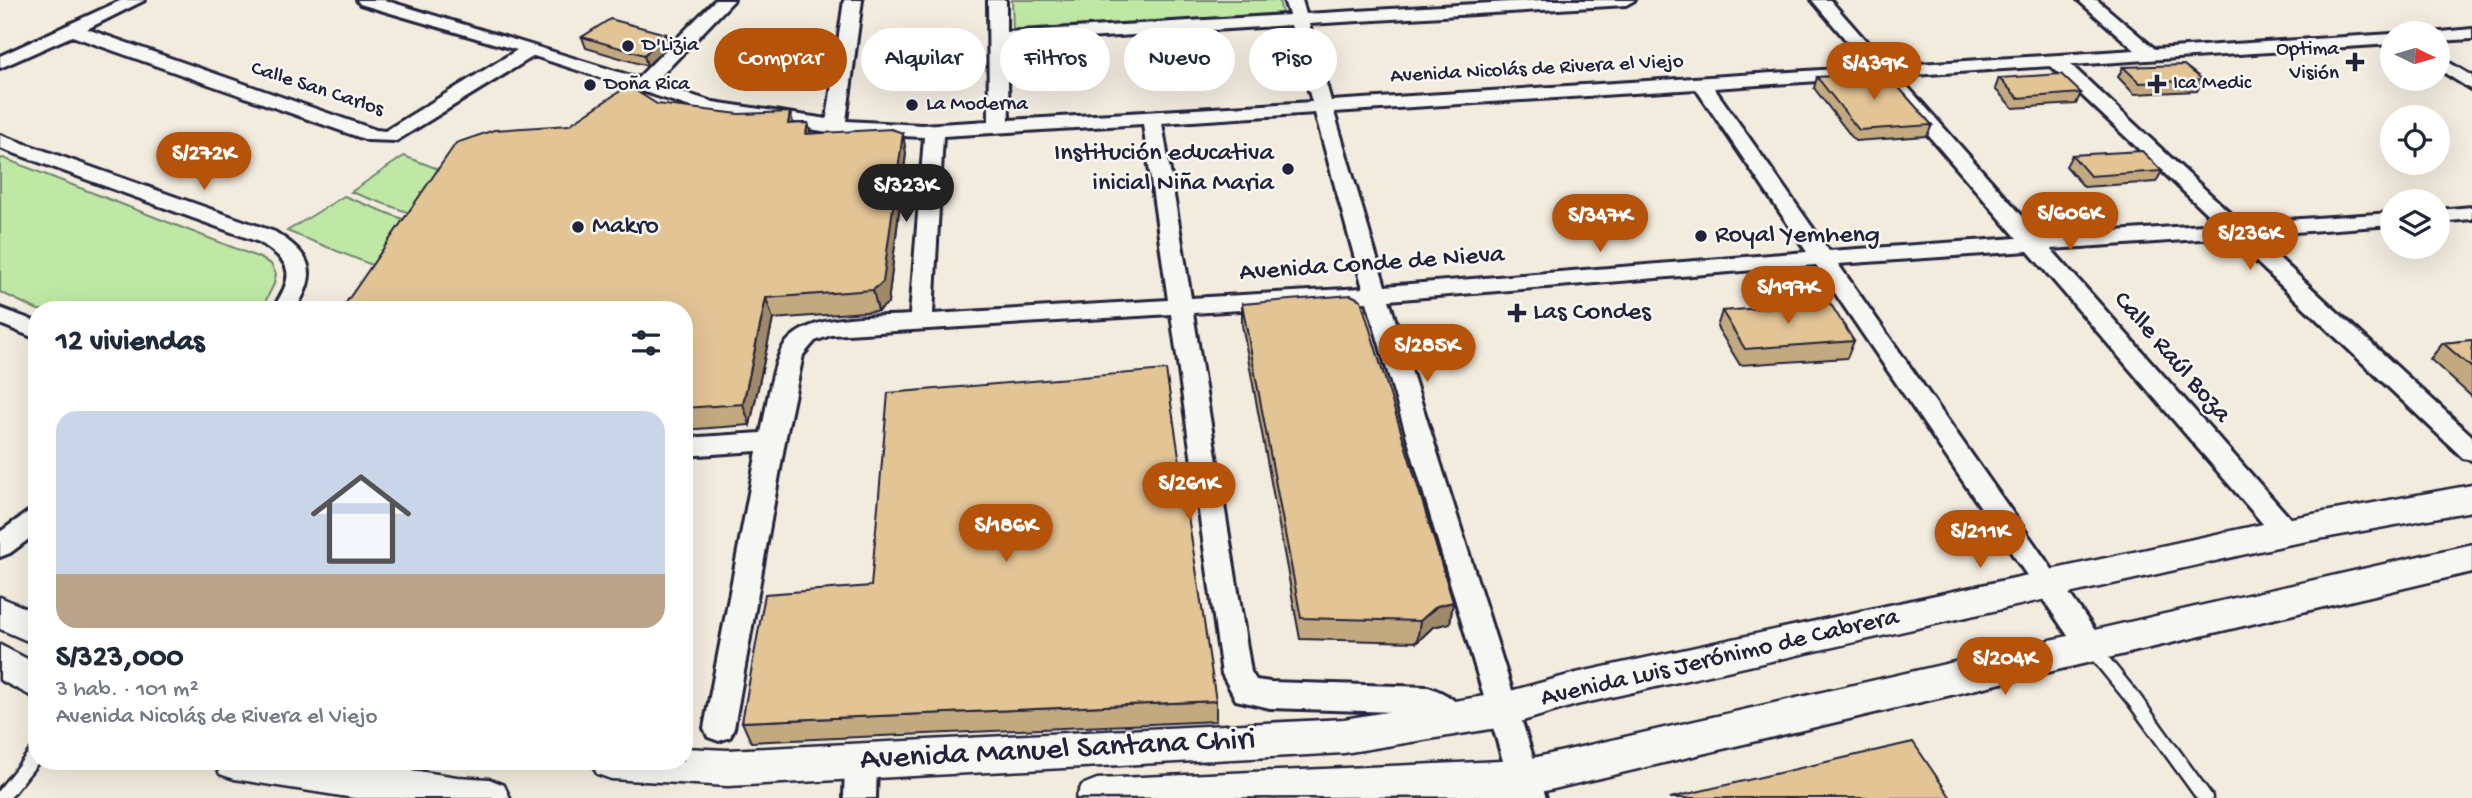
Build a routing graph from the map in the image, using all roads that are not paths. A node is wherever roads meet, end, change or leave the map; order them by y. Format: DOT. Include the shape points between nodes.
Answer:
graph roads {
  1 [pos="136,0"];
  2 [pos="366,0"];
  3 [pos="725,0"];
  4 [pos="853,0"];
  5 [pos="997,0"];
  6 [pos="1626,0"];
  7 [pos="1821,0"];
  8 [pos="2087,0"];
  9 [pos="1296,9"];
  10 [pos="72,30"];
  11 [pos="2472,34"];
  12 [pos="2450,35"];
  13 [pos="998,38"];
  14 [pos="2380,40"];
  15 [pos="532,49"];
  16 [pos="2152,55"];
  17 [pos="2057,62"];
  18 [pos="0,64"];
  19 [pos="2450,69"];
  20 [pos="1882,70"];
  21 [pos="1702,84"];
  22 [pos="2472,84"];
  23 [pos="640,86"];
  24 [pos="1322,105"];
  25 [pos="709,107"];
  26 [pos="686,115"];
  27 [pos="1152,118"];
  28 [pos="835,127"];
  29 [pos="999,127"];
  30 [pos="934,130"];
  31 [pos="3,145"];
  32 [pos="2472,213"];
  33 [pos="2450,215"];
  34 [pos="2380,220"];
  35 [pos="2238,231"];
  36 [pos="2034,244"];
  37 [pos="1822,258"];
  38 [pos="1376,294"];
  39 [pos="289,301"];
  40 [pos="1180,306"];
  41 [pos="0,315"];
  42 [pos="921,322"];
  43 [pos="28,327"];
  44 [pos="772,441"];
  45 [pos="693,446"];
  46 [pos="2472,451"];
  47 [pos="2472,498"];
  48 [pos="28,526"];
  49 [pos="2286,532"];
  50 [pos="0,546"];
  51 [pos="2472,558"];
  52 [pos="2048,585"];
  53 [pos="0,612"];
  54 [pos="28,626"];
  55 [pos="2091,647"];
  56 [pos="0,661"];
  57 [pos="28,678"];
  58 [pos="1503,709"];
  59 [pos="1452,718"];
  60 [pos="719,728"];
  61 [pos="28,765"];
  62 [pos="693,766"];
  63 [pos="291,770"];
  64 [pos="860,780"];
  65 [pos="1527,788"];
  66 [pos="2,798"];
  67 [pos="489,798"];
  68 [pos="1097,798"];
  69 [pos="2205,798"];
  1 -- 10 [label="street"];
  2 -- 15 [label="street, Avenida Nicolás de Rivera el Viejo"];
  3 -- 23 [label="street"];
  4 -- 28 [label="street"];
  5 -- 13 [label="street"];
  6 -- 9 [label="street"];
  7 -- 20 [label="street, Calle Raúl Boza"];
  8 -- 16 [label="street"];
  9 -- 13 [label="street"];
  9 -- 24 [label="street"];
  10 -- 15 [label="street, Calle San Carlos" via="374,136 389,137"];
  10 -- 18 [label="street"];
  11 -- 12 [label="street"];
  13 -- 29 [label="street"];
  14 -- 16 [label="street, Avenida Nicolás de Rivera el Viejo"];
  15 -- 23 [label="street, Avenida Nicolás de Rivera el Viejo"];
  16 -- 17 [label="street, Avenida Nicolás de Rivera el Viejo"];
  17 -- 20 [label="street, Avenida Nicolás de Rivera el Viejo"];
  17 -- 35 [label="street"];
  19 -- 22 [label="street"];
  20 -- 21 [label="street, Avenida Nicolás de Rivera el Viejo"];
  20 -- 36 [label="street, Calle Raúl Boza"];
  21 -- 24 [label="street, Avenida Nicolás de Rivera el Viejo"];
  21 -- 37 [label="street"];
  23 -- 25 [label="street, Avenida Nicolás de Rivera el Viejo"];
  24 -- 27 [label="street, Avenida Nicolás de Rivera el Viejo"];
  24 -- 38 [label="street"];
  25 -- 26 [label="lane"];
  25 -- 28 [label="street, Avenida Nicolás de Rivera el Viejo" via="743,118"];
  27 -- 29 [label="street, Avenida Nicolás de Rivera el Viejo"];
  27 -- 40 [label="street"];
  28 -- 30 [label="street, Avenida Nicolás de Rivera el Viejo"];
  29 -- 30 [label="street, Avenida Nicolás de Rivera el Viejo"];
  30 -- 42 [label="street"];
  31 -- 39 [label="street" via="267,237 295,255 299,264"];
  32 -- 33 [label="street"];
  34 -- 35 [label="street, Avenida Conde de Nieva"];
  35 -- 36 [label="street, Avenida Conde de Nieva"];
  35 -- 46 [label="street"];
  36 -- 37 [label="street, Avenida Conde de Nieva"];
  36 -- 49 [label="street, Calle Raúl Boza"];
  37 -- 38 [label="street, Avenida Conde de Nieva"];
  37 -- 52 [label="street"];
  38 -- 40 [label="street, Avenida Conde de Nieva"];
  38 -- 58 [label="street"];
  40 -- 42 [label="street, Avenida Conde de Nieva"];
  40 -- 59 [label="street" via="1237,674 1247,691 1428,700"];
  41 -- 43 [label="street"];
  42 -- 44 [label="street, Avenida Conde de Nieva" via="839,327 807,336 792,353"];
  44 -- 45 [label="street"];
  44 -- 60 [label="street"];
  47 -- 49 [label="street, Avenida Luis Jerónimo de Cabrera"];
  48 -- 50 [label="street"];
  49 -- 52 [label="street, Avenida Luis Jerónimo de Cabrera"];
  51 -- 55 [label="street"];
  52 -- 55 [label="street"];
  52 -- 58 [label="street, Avenida Luis Jerónimo de Cabrera"];
  53 -- 54 [label="street"];
  55 -- 65 [label="street"];
  55 -- 69 [label="lane"];
  56 -- 57 [label="street"];
  58 -- 59 [label="street, Avenida Manuel Santana Chiri"];
  58 -- 65 [label="street"];
  59 -- 64 [label="street, Avenida Manuel Santana Chiri" via="1344,736"];
  61 -- 66 [label="lane"];
  62 -- 64 [label="street, Avenida Manuel Santana Chiri"];
  63 -- 67 [label="street"];
  65 -- 68 [label="street, Avenida Manuel Santana Chiri"];
}
